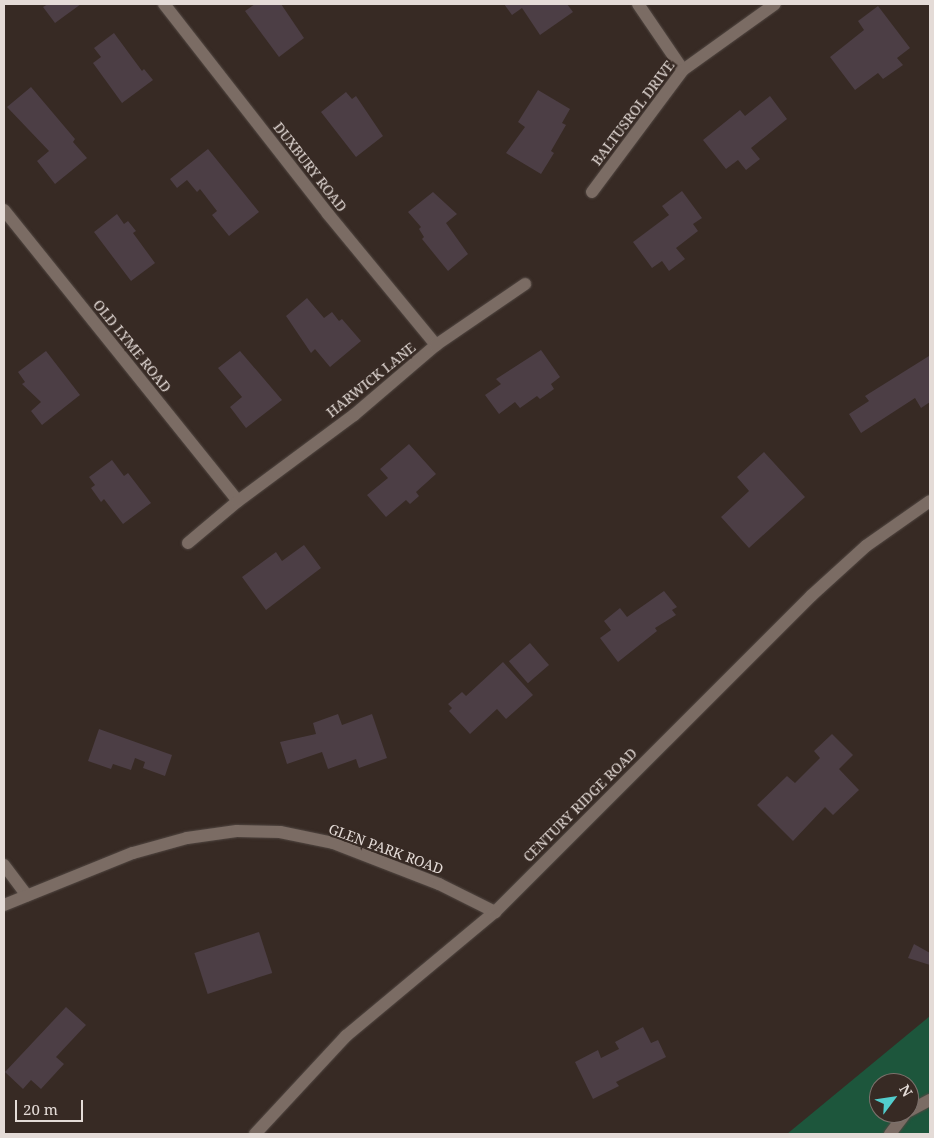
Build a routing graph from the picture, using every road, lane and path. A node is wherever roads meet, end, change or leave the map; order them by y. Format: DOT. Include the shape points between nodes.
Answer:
graph roads {
  1 [pos="164,4"];
  2 [pos="638,4"];
  3 [pos="775,4"];
  4 [pos="683,70"];
  5 [pos="592,192"];
  6 [pos="4,210"];
  7 [pos="525,284"];
  8 [pos="436,346"];
  9 [pos="238,501"];
  10 [pos="930,501"];
  11 [pos="188,543"];
  12 [pos="4,864"];
  13 [pos="28,895"];
  14 [pos="4,905"];
  15 [pos="496,912"];
  16 [pos="898,1123"];
  17 [pos="255,1134"];
  18 [pos="890,1134"];
  1 -- 8 [label="street, DUXBURY ROAD"];
  2 -- 4 [label="street"];
  3 -- 4 [label="street, BALTUSROL DRIVE"];
  4 -- 5 [label="street, BALTUSROL DRIVE"];
  6 -- 9 [label="street, OLD LYME ROAD"];
  7 -- 8 [label="street, HARWICK LANE"];
  8 -- 9 [label="street, HARWICK LANE" via="354,415"];
  9 -- 11 [label="street, HARWICK LANE"];
  10 -- 15 [label="street, CENTURY RIDGE ROAD" via="866,546 811,596"];
  12 -- 13 [label="street"];
  13 -- 14 [label="street, GLEN PARK ROAD"];
  13 -- 15 [label="street, GLEN PARK ROAD" via="133,853 187,838 237,830 280,832 333,843 439,884"];
  15 -- 17 [label="street, CENTURY RIDGE ROAD" via="346,1036"];
  16 -- 18 [label="street"];
}
